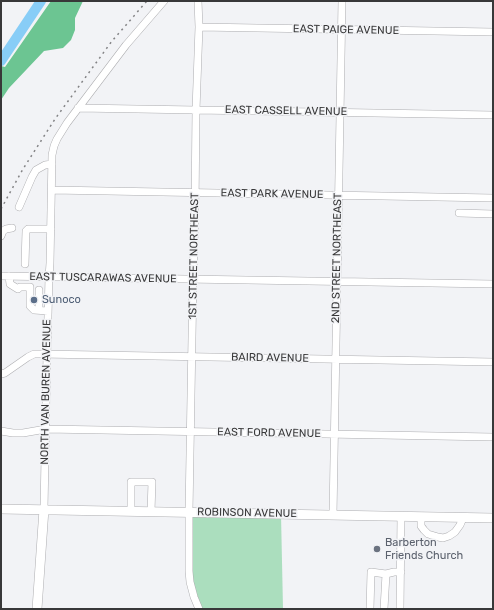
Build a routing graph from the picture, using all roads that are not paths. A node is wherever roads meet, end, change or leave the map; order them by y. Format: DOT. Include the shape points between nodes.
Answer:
graph roads {
  1 [pos="164,1"];
  2 [pos="198,1"];
  3 [pos="342,1"];
  4 [pos="199,27"];
  5 [pos="341,29"];
  6 [pos="493,32"];
  7 [pos="78,108"];
  8 [pos="196,110"];
  9 [pos="340,112"];
  10 [pos="493,115"];
  11 [pos="52,164"];
  12 [pos="52,190"];
  13 [pos="195,193"];
  14 [pos="339,195"];
  15 [pos="493,198"];
  16 [pos="19,207"];
  17 [pos="459,213"];
  18 [pos="493,214"];
  19 [pos="12,228"];
  20 [pos="51,229"];
  21 [pos="1,236"];
  22 [pos="25,264"];
  23 [pos="1,276"];
  24 [pos="9,276"];
  25 [pos="33,276"];
  26 [pos="49,277"];
  27 [pos="193,279"];
  28 [pos="337,282"];
  29 [pos="493,284"];
  30 [pos="33,289"];
  31 [pos="49,290"];
  32 [pos="48,311"];
  33 [pos="47,354"];
  34 [pos="192,356"];
  35 [pos="335,359"];
  36 [pos="493,362"];
  37 [pos="1,374"];
  38 [pos="46,430"];
  39 [pos="1,431"];
  40 [pos="190,432"];
  41 [pos="334,434"];
  42 [pos="493,437"];
  43 [pos="1,509"];
  44 [pos="44,510"];
  45 [pos="130,511"];
  46 [pos="152,511"];
  47 [pos="189,512"];
  48 [pos="333,515"];
  49 [pos="401,516"];
  50 [pos="421,517"];
  51 [pos="463,518"];
  52 [pos="493,518"];
  53 [pos="401,572"];
  54 [pos="386,574"];
  55 [pos="37,609"];
  56 [pos="199,609"];
  57 [pos="370,609"];
  58 [pos="384,609"];
  59 [pos="400,609"];
  1 -- 7 [label="street, NORTH VAN BUREN AVENUE" via="126,44"];
  2 -- 4 [label="street, 1ST STREET NORTHEAST"];
  3 -- 5 [label="street, 2ND STREET NORTHEAST"];
  4 -- 5 [label="street, EAST PAIGE AVENUE"];
  4 -- 8 [label="street, 1ST STREET NORTHEAST"];
  5 -- 6 [label="street, EAST PAIGE AVENUE"];
  5 -- 9 [label="street, 2ND STREET NORTHEAST"];
  7 -- 8 [label="street, EAST CASSELL AVENUE"];
  7 -- 11 [label="street, NORTH VAN BUREN AVENUE" via="55,141"];
  8 -- 9 [label="street, EAST CASSELL AVENUE"];
  8 -- 13 [label="street, 1ST STREET NORTHEAST"];
  9 -- 10 [label="street, EAST CASSELL AVENUE"];
  9 -- 14 [label="street, 2ND STREET NORTHEAST"];
  11 -- 12 [label="street, NORTH VAN BUREN AVENUE"];
  11 -- 16 [label="street" via="36,170"];
  12 -- 13 [label="street, EAST PARK AVENUE"];
  12 -- 20 [label="street, NORTH VAN BUREN AVENUE"];
  13 -- 14 [label="street, EAST PARK AVENUE"];
  13 -- 27 [label="street, 1ST STREET NORTHEAST"];
  14 -- 15 [label="street, EAST PARK AVENUE"];
  14 -- 28 [label="street, 2ND STREET NORTHEAST"];
  17 -- 18 [label="street"];
  19 -- 21 [label="street" via="2,231"];
  20 -- 22 [label="street" via="26,231"];
  20 -- 26 [label="street, NORTH VAN BUREN AVENUE"];
  23 -- 24 [label="street, EAST TUSCARAWAS AVENUE"];
  24 -- 25 [label="street, EAST TUSCARAWAS AVENUE"];
  24 -- 30 [label="street" via="10,284 20,292"];
  25 -- 26 [label="street, EAST TUSCARAWAS AVENUE"];
  25 -- 30 [label="street"];
  26 -- 27 [label="street, EAST TUSCARAWAS AVENUE"];
  26 -- 31 [label="street, NORTH VAN BUREN AVENUE"];
  27 -- 28 [label="street, EAST TUSCARAWAS AVENUE"];
  27 -- 34 [label="street, 1ST STREET NORTHEAST"];
  28 -- 29 [label="street, EAST TUSCARAWAS AVENUE"];
  28 -- 35 [label="street, 2ND STREET NORTHEAST"];
  30 -- 31 [label="street"];
  30 -- 32 [label="street" via="30,306 34,310"];
  31 -- 32 [label="street, NORTH VAN BUREN AVENUE"];
  32 -- 33 [label="street, NORTH VAN BUREN AVENUE"];
  33 -- 34 [label="street, BAIRD AVENUE"];
  33 -- 37 [label="street, BAIRD AVENUE" via="34,354"];
  33 -- 38 [label="street, NORTH VAN BUREN AVENUE"];
  34 -- 35 [label="street, BAIRD AVENUE"];
  34 -- 40 [label="street, 1ST STREET NORTHEAST"];
  35 -- 36 [label="street, BAIRD AVENUE"];
  35 -- 41 [label="street, 2ND STREET NORTHEAST"];
  38 -- 39 [label="street, EAST FORD AVENUE" via="13,434"];
  38 -- 40 [label="street, EAST FORD AVENUE"];
  38 -- 44 [label="street, NORTH VAN BUREN AVENUE"];
  40 -- 41 [label="street, EAST FORD AVENUE"];
  40 -- 47 [label="street, 1ST STREET NORTHEAST"];
  41 -- 42 [label="street, EAST FORD AVENUE"];
  41 -- 48 [label="street, 2ND STREET NORTHEAST"];
  43 -- 44 [label="main road, ROBINSON AVENUE"];
  44 -- 45 [label="main road, ROBINSON AVENUE"];
  44 -- 55 [label="main road"];
  45 -- 46 [label="main road, ROBINSON AVENUE"];
  45 -- 46 [label="street" via="131,482 152,482"];
  46 -- 47 [label="main road, ROBINSON AVENUE"];
  47 -- 48 [label="main road, ROBINSON AVENUE"];
  47 -- 56 [label="street, 1ST STREET NORTHEAST" via="190,582"];
  48 -- 49 [label="main road, ROBINSON AVENUE"];
  49 -- 50 [label="main road, ROBINSON AVENUE"];
  49 -- 53 [label="street"];
  50 -- 51 [label="main road, ROBINSON AVENUE"];
  50 -- 51 [label="street" via="421,526 428,534 443,538 455,532"];
  51 -- 52 [label="main road, ROBINSON AVENUE"];
  53 -- 54 [label="street"];
  53 -- 59 [label="street"];
  54 -- 57 [label="street" via="371,572"];
  54 -- 58 [label="street"];
}
